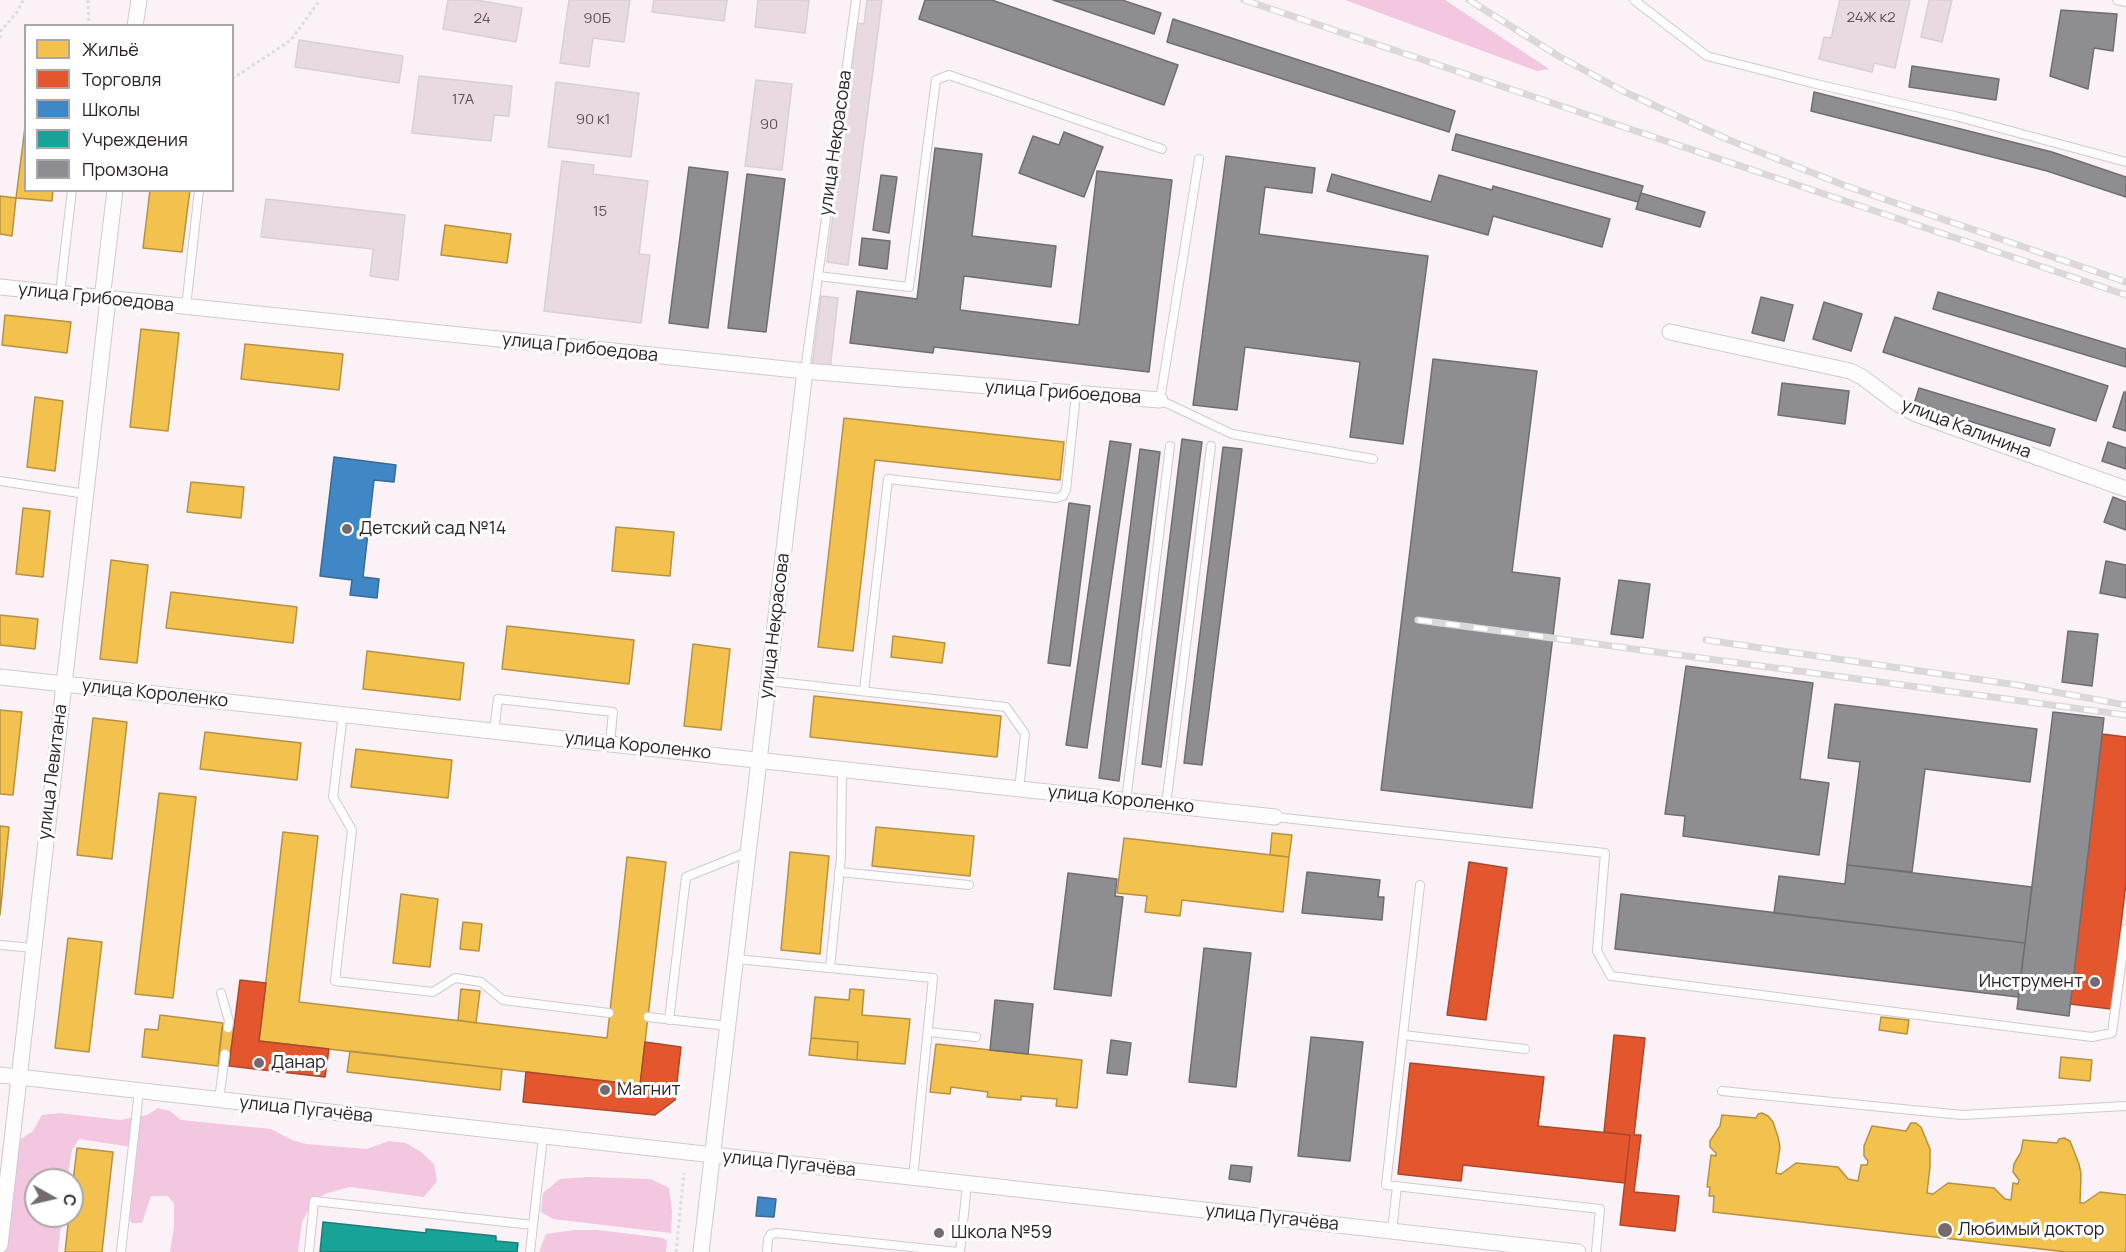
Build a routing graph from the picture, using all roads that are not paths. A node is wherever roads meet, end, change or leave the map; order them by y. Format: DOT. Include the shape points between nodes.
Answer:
graph roads {
  1 [pos="138,0"];
  2 [pos="856,0"];
  3 [pos="1634,0"];
  4 [pos="2117,0"];
  5 [pos="2126,2"];
  6 [pos="135,24"];
  7 [pos="1162,149"];
  8 [pos="1199,159"];
  9 [pos="2126,162"];
  10 [pos="72,192"];
  11 [pos="115,192"];
  12 [pos="199,192"];
  13 [pos="818,276"];
  14 [pos="0,288"];
  15 [pos="60,294"];
  16 [pos="105,299"];
  17 [pos="186,307"];
  18 [pos="1670,332"];
  19 [pos="805,371"];
  20 [pos="1076,394"];
  21 [pos="1160,400"];
  22 [pos="1170,446"];
  23 [pos="1211,446"];
  24 [pos="1373,459"];
  25 [pos="0,481"];
  26 [pos="2126,489"];
  27 [pos="86,494"];
  28 [pos="0,677"];
  29 [pos="769,681"];
  30 [pos="64,684"];
  31 [pos="864,691"];
  32 [pos="343,714"];
  33 [pos="494,731"];
  34 [pos="610,743"];
  35 [pos="759,760"];
  36 [pos="842,769"];
  37 [pos="1019,789"];
  38 [pos="1126,801"];
  39 [pos="1166,805"];
  40 [pos="1275,817"];
  41 [pos="748,852"];
  42 [pos="839,872"];
  43 [pos="969,885"];
  44 [pos="1420,885"];
  45 [pos="2126,929"];
  46 [pos="0,945"];
  47 [pos="33,948"];
  48 [pos="736,959"];
  49 [pos="830,968"];
  50 [pos="220,993"];
  51 [pos="609,1013"];
  52 [pos="648,1017"];
  53 [pos="669,1020"];
  54 [pos="728,1026"];
  55 [pos="228,1028"];
  56 [pos="928,1032"];
  57 [pos="1403,1035"];
  58 [pos="976,1037"];
  59 [pos="1525,1049"];
  60 [pos="225,1054"];
  61 [pos="0,1075"];
  62 [pos="18,1077"];
  63 [pos="140,1091"];
  64 [pos="1722,1091"];
  65 [pos="219,1100"];
  66 [pos="2126,1106"];
  67 [pos="543,1137"];
  68 [pos="713,1156"];
  69 [pos="913,1178"];
  70 [pos="967,1184"];
  71 [pos="3,1185"];
  72 [pos="1397,1186"];
  73 [pos="533,1225"];
  74 [pos="1392,1231"];
  75 [pos="0,1245"];
  76 [pos="1514,1249"];
  77 [pos="121,1252"];
  78 [pos="309,1252"];
  79 [pos="530,1252"];
  80 [pos="701,1252"];
  81 [pos="767,1252"];
  82 [pos="959,1252"];
  83 [pos="1578,1252"];
  84 [pos="1596,1252"];
  1 -- 6 [label="street"];
  2 -- 13 [label="lane, улица Некрасова"];
  3 -- 9 [label="lane" via="1707,56"];
  4 -- 5 [label="lane"];
  7 -- 13 [label="lane" via="949,75 936,80 909,287"];
  8 -- 21 [label="lane"];
  10 -- 15 [label="lane"];
  11 -- 16 [label="street, улица Левитана"];
  12 -- 17 [label="lane"];
  13 -- 19 [label="lane, улица Некрасова"];
  14 -- 15 [label="street, улица Грибоедова"];
  15 -- 16 [label="street, улица Грибоедова"];
  16 -- 17 [label="street, улица Грибоедова"];
  16 -- 27 [label="street, улица Левитана"];
  17 -- 19 [label="street, улица Грибоедова"];
  18 -- 26 [label="street, улица Калинина" via="1850,371 1916,414"];
  19 -- 20 [label="street, улица Грибоедова"];
  19 -- 29 [label="street, улица Некрасова"];
  20 -- 21 [label="street, улица Грибоедова"];
  20 -- 31 [label="lane" via="1063,496 888,480"];
  21 -- 24 [label="lane" via="1232,434"];
  22 -- 38 [label="lane"];
  23 -- 39 [label="lane"];
  25 -- 27 [label="lane"];
  27 -- 30 [label="street, улица Левитана"];
  28 -- 30 [label="street, улица Короленко"];
  29 -- 31 [label="lane"];
  29 -- 35 [label="street, улица Некрасова"];
  30 -- 32 [label="street, улица Короленко"];
  30 -- 47 [label="street, улица Левитана"];
  31 -- 37 [label="lane" via="1006,707 1025,734"];
  32 -- 33 [label="street, улица Короленко"];
  32 -- 51 [label="lane" via="333,796 352,830 334,981 433,992 455,978 481,982 503,1000"];
  33 -- 34 [label="street, улица Короленко"];
  33 -- 34 [label="lane" via="498,699 613,712"];
  34 -- 35 [label="street, улица Короленко"];
  35 -- 36 [label="street, улица Короленко"];
  35 -- 41 [label="street, улица Некрасова"];
  36 -- 37 [label="street, улица Короленко"];
  36 -- 42 [label="lane"];
  37 -- 38 [label="street, улица Короленко"];
  38 -- 39 [label="street, улица Короленко"];
  39 -- 40 [label="street, улица Короленко"];
  40 -- 45 [label="lane" via="1605,853 1597,951 1611,976 2092,1037 2112,1033"];
  41 -- 48 [label="street, улица Некрасова"];
  41 -- 53 [label="lane" via="686,877"];
  42 -- 43 [label="lane"];
  42 -- 49 [label="lane"];
  44 -- 57 [label="lane"];
  46 -- 47 [label="lane"];
  47 -- 62 [label="street, улица Левитана"];
  48 -- 49 [label="lane"];
  48 -- 54 [label="street, улица Некрасова"];
  49 -- 56 [label="lane" via="933,978"];
  50 -- 55 [label="lane"];
  52 -- 53 [label="lane"];
  53 -- 54 [label="lane"];
  54 -- 68 [label="street, улица Некрасова"];
  56 -- 58 [label="lane"];
  56 -- 69 [label="lane"];
  57 -- 59 [label="lane"];
  57 -- 72 [label="lane" via="1386,1185"];
  60 -- 65 [label="lane"];
  61 -- 62 [label="street, улица Пугачёва"];
  62 -- 63 [label="street, улица Пугачёва"];
  62 -- 71 [label="street, улица Левитана"];
  63 -- 65 [label="street, улица Пугачёва"];
  63 -- 77 [label="lane"];
  64 -- 66 [label="lane" via="1962,1115"];
  65 -- 67 [label="street, улица Пугачёва"];
  67 -- 68 [label="street, улица Пугачёва"];
  67 -- 73 [label="lane"];
  68 -- 69 [label="street, улица Пугачёва"];
  68 -- 80 [label="street, улица Некрасова"];
  69 -- 70 [label="street, улица Пугачёва"];
  70 -- 74 [label="street, улица Пугачёва"];
  70 -- 82 [label="lane"];
  71 -- 75 [label="street, улица Левитана"];
  72 -- 74 [label="lane"];
  72 -- 84 [label="lane" via="1600,1209"];
  73 -- 78 [label="lane" via="314,1201"];
  73 -- 79 [label="lane"];
  74 -- 76 [label="street, улица Пугачёва"];
  76 -- 83 [label="street, улица Пугачёва"];
  81 -- 82 [label="lane" via="768,1239 777,1233"];
}
